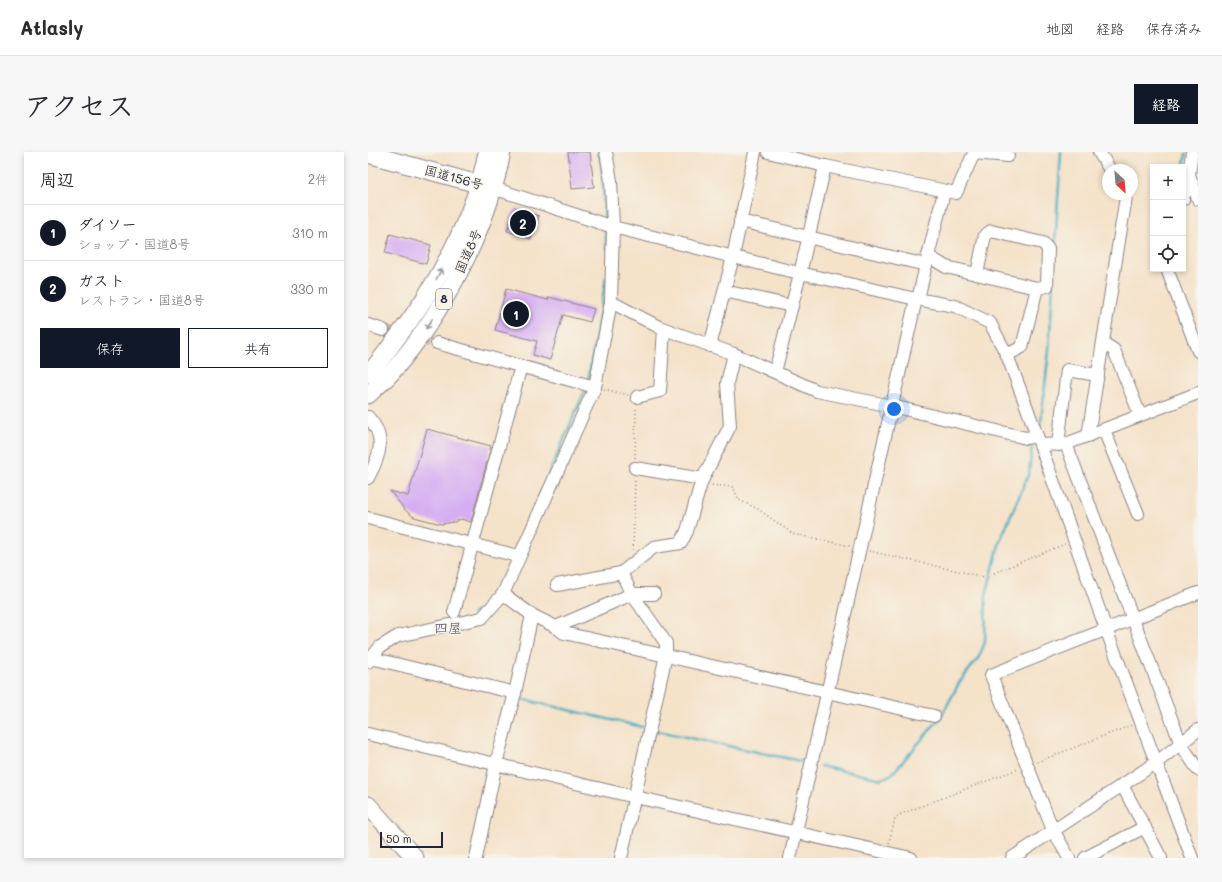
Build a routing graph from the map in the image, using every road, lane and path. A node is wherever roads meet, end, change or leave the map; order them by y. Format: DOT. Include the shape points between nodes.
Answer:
graph roads {
  1 [pos="487,152"];
  2 [pos="502,152"];
  3 [pos="606,152"];
  4 [pos="755,152"];
  5 [pos="768,152"];
  6 [pos="1099,152"];
  7 [pos="1192,152"];
  8 [pos="368,154"];
  9 [pos="1008,156"];
  10 [pos="1106,164"];
  11 [pos="825,166"];
  12 [pos="1193,175"];
  13 [pos="486,186"];
  14 [pos="944,192"];
  15 [pos="1186,192"];
  16 [pos="1198,199"];
  17 [pos="1126,200"];
  18 [pos="740,221"];
  19 [pos="607,225"];
  20 [pos="808,237"];
  21 [pos="732,257"];
  22 [pos="927,260"];
  23 [pos="1168,272"];
  24 [pos="800,274"];
  25 [pos="976,274"];
  26 [pos="1037,288"];
  27 [pos="724,291"];
  28 [pos="916,299"];
  29 [pos="611,302"];
  30 [pos="792,306"];
  31 [pos="368,325"];
  32 [pos="664,329"];
  33 [pos="383,330"];
  34 [pos="437,343"];
  35 [pos="1103,343"];
  36 [pos="710,346"];
  37 [pos="1198,351"];
  38 [pos="734,354"];
  39 [pos="1007,355"];
  40 [pos="521,366"];
  41 [pos="392,372"];
  42 [pos="775,372"];
  43 [pos="368,374"];
  44 [pos="1098,375"];
  45 [pos="595,387"];
  46 [pos="1198,393"];
  47 [pos="368,395"];
  48 [pos="637,397"];
  49 [pos="368,405"];
  50 [pos="892,406"];
  51 [pos="1140,415"];
  52 [pos="368,417"];
  53 [pos="1104,430"];
  54 [pos="1088,436"];
  55 [pos="1038,441"];
  56 [pos="1062,444"];
  57 [pos="635,468"];
  58 [pos="368,478"];
  59 [pos="702,481"];
  60 [pos="1138,514"];
  61 [pos="368,518"];
  62 [pos="1074,540"];
  63 [pos="472,545"];
  64 [pos="860,549"];
  65 [pos="515,556"];
  66 [pos="621,573"];
  67 [pos="994,574"];
  68 [pos="984,577"];
  69 [pos="557,585"];
  70 [pos="502,594"];
  71 [pos="632,594"];
  72 [pos="654,594"];
  73 [pos="1198,594"];
  74 [pos="454,612"];
  75 [pos="532,615"];
  76 [pos="1133,619"];
  77 [pos="556,627"];
  78 [pos="1106,629"];
  79 [pos="666,655"];
  80 [pos="370,660"];
  81 [pos="515,693"];
  82 [pos="828,693"];
  83 [pos="934,716"];
  84 [pos="1141,721"];
  85 [pos="1198,730"];
  86 [pos="368,734"];
  87 [pos="1181,744"];
  88 [pos="1157,762"];
  89 [pos="496,764"];
  90 [pos="1028,766"];
  91 [pos="1198,770"];
  92 [pos="1122,785"];
  93 [pos="635,797"];
  94 [pos="368,805"];
  95 [pos="368,822"];
  96 [pos="1145,827"];
  97 [pos="1053,830"];
  98 [pos="797,832"];
  99 [pos="887,853"];
  100 [pos="400,858"];
  101 [pos="415,858"];
  102 [pos="476,858"];
  103 [pos="620,858"];
  104 [pos="790,858"];
  105 [pos="911,858"];
  106 [pos="1012,858"];
  107 [pos="1070,858"];
  108 [pos="1085,858"];
  109 [pos="1161,858"];
  110 [pos="1192,858"];
  1 -- 13 [label="highway, 国道8号 / 8"];
  2 -- 13 [label="highway, 国道8号 / 8"];
  3 -- 19 [label="street" via="611,180"];
  4 -- 18 [label="street"];
  5 -- 11 [label="street"];
  6 -- 10 [label="street"];
  7 -- 12 [label="street"];
  8 -- 13 [label="highway, 国道156号"];
  9 -- 14 [label="street" via="974,153 956,194"];
  11 -- 14 [label="street"];
  11 -- 20 [label="street"];
  12 -- 15 [label="street"];
  12 -- 16 [label="street"];
  13 -- 19 [label="street"];
  13 -- 41 [label="highway, 国道8号 / 8, one-way" via="482,221 457,277 425,329"];
  43 -- 13 [label="highway, 国道8号 / 8, one-way" via="430,292 469,212"];
  14 -- 22 [label="street"];
  17 -- 35 [label="street"];
  18 -- 20 [label="street"];
  18 -- 21 [label="street"];
  19 -- 21 [label="street"];
  19 -- 29 [label="street"];
  20 -- 22 [label="street"];
  20 -- 24 [label="street"];
  21 -- 24 [label="street"];
  21 -- 27 [label="street"];
  22 -- 25 [label="street"];
  22 -- 28 [label="street"];
  23 -- 37 [label="street"];
  24 -- 28 [label="street"];
  24 -- 30 [label="street"];
  25 -- 26 [label="street"];
  25 -- 26 [label="street" via="985,235 991,231 1043,243 1048,249 1047,286"];
  26 -- 39 [label="street" via="1022,347"];
  27 -- 30 [label="street"];
  27 -- 36 [label="street"];
  28 -- 39 [label="street" via="955,306 990,323"];
  28 -- 50 [label="street"];
  29 -- 32 [label="street"];
  29 -- 45 [label="street"];
  30 -- 42 [label="street"];
  31 -- 33 [label="street"];
  32 -- 36 [label="street"];
  32 -- 48 [label="street" via="660,391"];
  34 -- 40 [label="street"];
  35 -- 44 [label="street"];
  35 -- 51 [label="street" via="1114,350"];
  36 -- 38 [label="street"];
  38 -- 42 [label="street"];
  38 -- 59 [label="street" via="727,383 730,426"];
  39 -- 55 [label="street"];
  40 -- 45 [label="street"];
  40 -- 63 [label="street"];
  41 -- 47 [label="highway, 国道8号 / 8"];
  41 -- 49 [label="highway"];
  42 -- 50 [label="street" via="817,391"];
  44 -- 54 [label="street"];
  44 -- 56 [label="street" via="1066,370"];
  45 -- 65 [label="street"];
  46 -- 51 [label="street"];
  50 -- 55 [label="street"];
  50 -- 64 [label="street"];
  51 -- 53 [label="street"];
  52 -- 58 [label="street" via="379,435 380,448 377,462"];
  53 -- 54 [label="street"];
  53 -- 60 [label="street"];
  54 -- 56 [label="street"];
  55 -- 56 [label="street"];
  55 -- 62 [label="street"];
  56 -- 76 [label="street"];
  57 -- 59 [label="street"];
  59 -- 64 [label="path" via="733,487 739,500 758,509 793,534"];
  59 -- 66 [label="street" via="681,543 654,547"];
  61 -- 63 [label="street"];
  62 -- 67 [label="path"];
  62 -- 78 [label="street"];
  63 -- 65 [label="street"];
  63 -- 74 [label="street"];
  64 -- 68 [label="path"];
  64 -- 82 [label="street"];
  65 -- 70 [label="street"];
  66 -- 69 [label="street"];
  66 -- 71 [label="street"];
  70 -- 75 [label="street"];
  70 -- 80 [label="street" via="482,618 398,636 380,648"];
  71 -- 72 [label="street"];
  71 -- 77 [label="street"];
  71 -- 79 [label="street" via="666,643"];
  73 -- 76 [label="street"];
  75 -- 77 [label="street"];
  75 -- 81 [label="street"];
  76 -- 78 [label="street"];
  76 -- 87 [label="street"];
  77 -- 79 [label="street" via="564,633"];
  78 -- 84 [label="street"];
  78 -- 90 [label="street" via="992,675"];
  79 -- 82 [label="street"];
  79 -- 93 [label="street"];
  80 -- 81 [label="street"];
  81 -- 89 [label="street"];
  82 -- 83 [label="street"];
  82 -- 98 [label="street"];
  84 -- 88 [label="street"];
  84 -- 90 [label="path"];
  85 -- 87 [label="street"];
  86 -- 89 [label="street"];
  87 -- 88 [label="street"];
  87 -- 91 [label="street"];
  88 -- 92 [label="street"];
  88 -- 110 [label="street"];
  89 -- 93 [label="street"];
  89 -- 102 [label="street"];
  90 -- 97 [label="street"];
  90 -- 99 [label="path" via="901,814 895,818"];
  92 -- 96 [label="street"];
  92 -- 97 [label="street"];
  93 -- 98 [label="street"];
  93 -- 103 [label="street"];
  94 -- 101 [label="highway"];
  95 -- 100 [label="highway"];
  96 -- 108 [label="street"];
  96 -- 109 [label="street"];
  97 -- 106 [label="street"];
  97 -- 107 [label="street"];
  98 -- 99 [label="street"];
  98 -- 104 [label="street"];
  99 -- 105 [label="street"];
}
